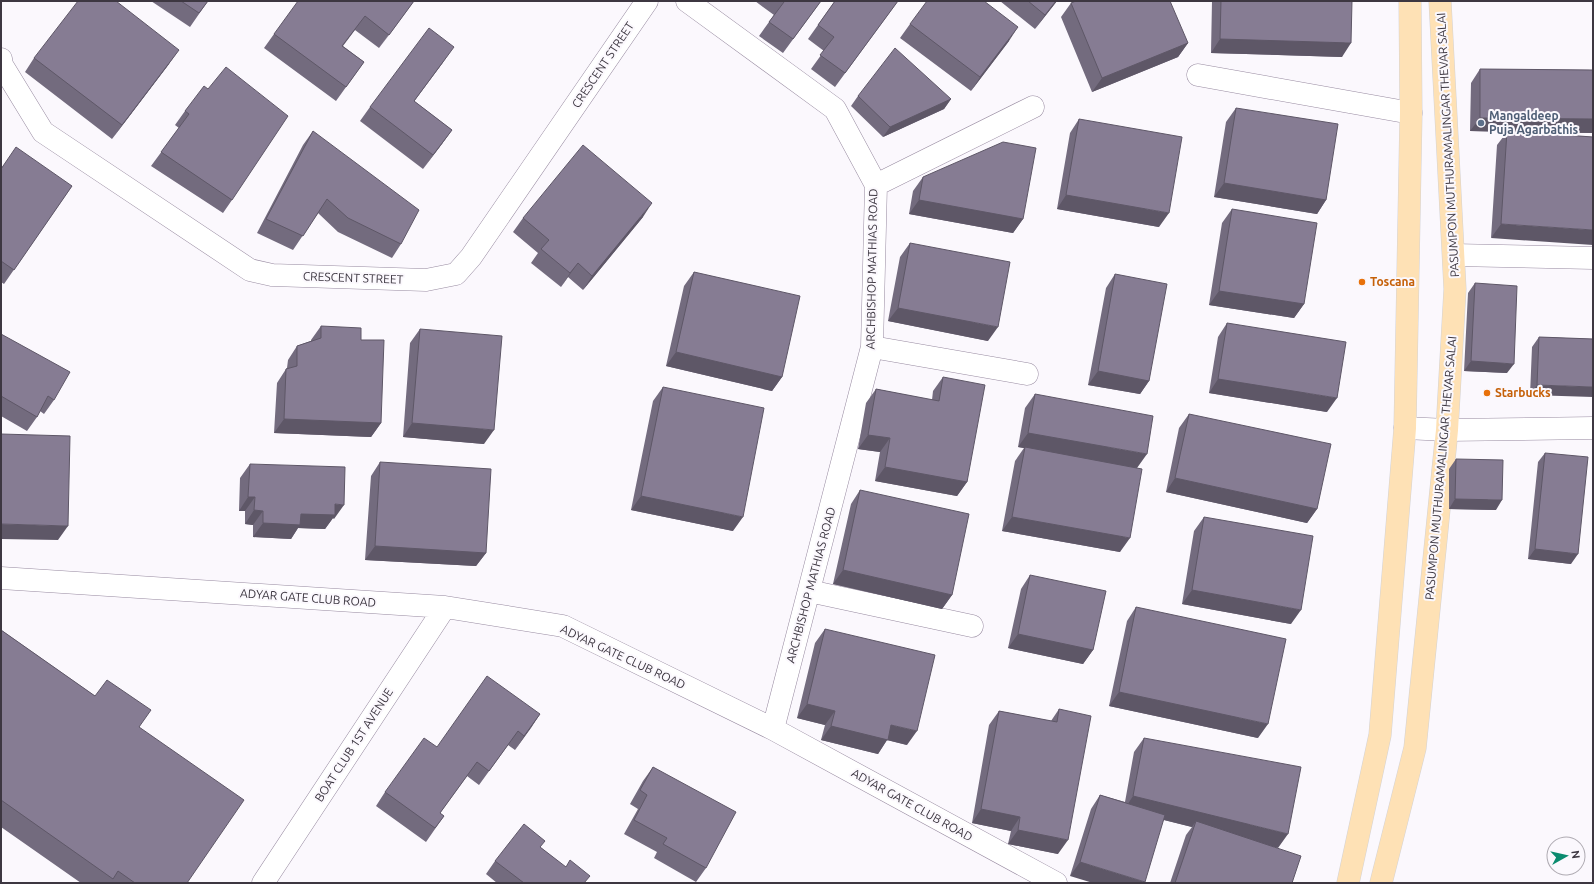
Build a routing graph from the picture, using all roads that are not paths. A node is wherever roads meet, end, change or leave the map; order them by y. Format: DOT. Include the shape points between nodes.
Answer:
graph roads {
  1 [pos="646,1"];
  2 [pos="687,1"];
  3 [pos="1410,1"];
  4 [pos="1434,1"];
  5 [pos="1440,1"];
  6 [pos="1410,32"];
  7 [pos="1,59"];
  8 [pos="1198,75"];
  9 [pos="1033,107"];
  10 [pos="1411,113"];
  11 [pos="876,185"];
  12 [pos="1454,255"];
  13 [pos="1593,258"];
  14 [pos="872,347"];
  15 [pos="1027,374"];
  16 [pos="1405,428"];
  17 [pos="1593,428"];
  18 [pos="1447,430"];
  19 [pos="1,578"];
  20 [pos="809,591"];
  21 [pos="445,607"];
  22 [pos="972,626"];
  23 [pos="773,729"];
  24 [pos="263,883"];
  25 [pos="1056,883"];
  26 [pos="1348,883"];
  27 [pos="1381,883"];
  1 -- 7 [label="street, CRESCENT STREET" via="471,257 456,274 426,280 272,276 250,270 42,132 2,65"];
  2 -- 11 [label="street, ARCHBISHOP MATHIAS ROAD" via="835,109"];
  3 -- 6 [label="main road"];
  4 -- 6 [label="main road"];
  5 -- 12 [label="main road, PASUMPON MUTHURAMALINGAR THEVAR SALAI"];
  6 -- 10 [label="main road"];
  8 -- 10 [label="street"];
  9 -- 11 [label="street"];
  10 -- 16 [label="main road"];
  11 -- 14 [label="street, ARCHBISHOP MATHIAS ROAD"];
  12 -- 13 [label="street"];
  12 -- 18 [label="main road, PASUMPON MUTHURAMALINGAR THEVAR SALAI" via="1455,290"];
  14 -- 15 [label="street"];
  14 -- 20 [label="street, ARCHBISHOP MATHIAS ROAD"];
  16 -- 18 [label="street"];
  16 -- 26 [label="main road" via="1380,735"];
  17 -- 18 [label="street"];
  18 -- 27 [label="main road, PASUMPON MUTHURAMALINGAR THEVAR SALAI" via="1415,748"];
  19 -- 21 [label="street, ADYAR GATE CLUB ROAD"];
  20 -- 22 [label="street"];
  20 -- 23 [label="street, ARCHBISHOP MATHIAS ROAD"];
  21 -- 23 [label="street, ADYAR GATE CLUB ROAD" via="563,626"];
  21 -- 24 [label="street, BOAT CLUB 1ST AVENUE"];
  23 -- 25 [label="street, ADYAR GATE CLUB ROAD"];
}
